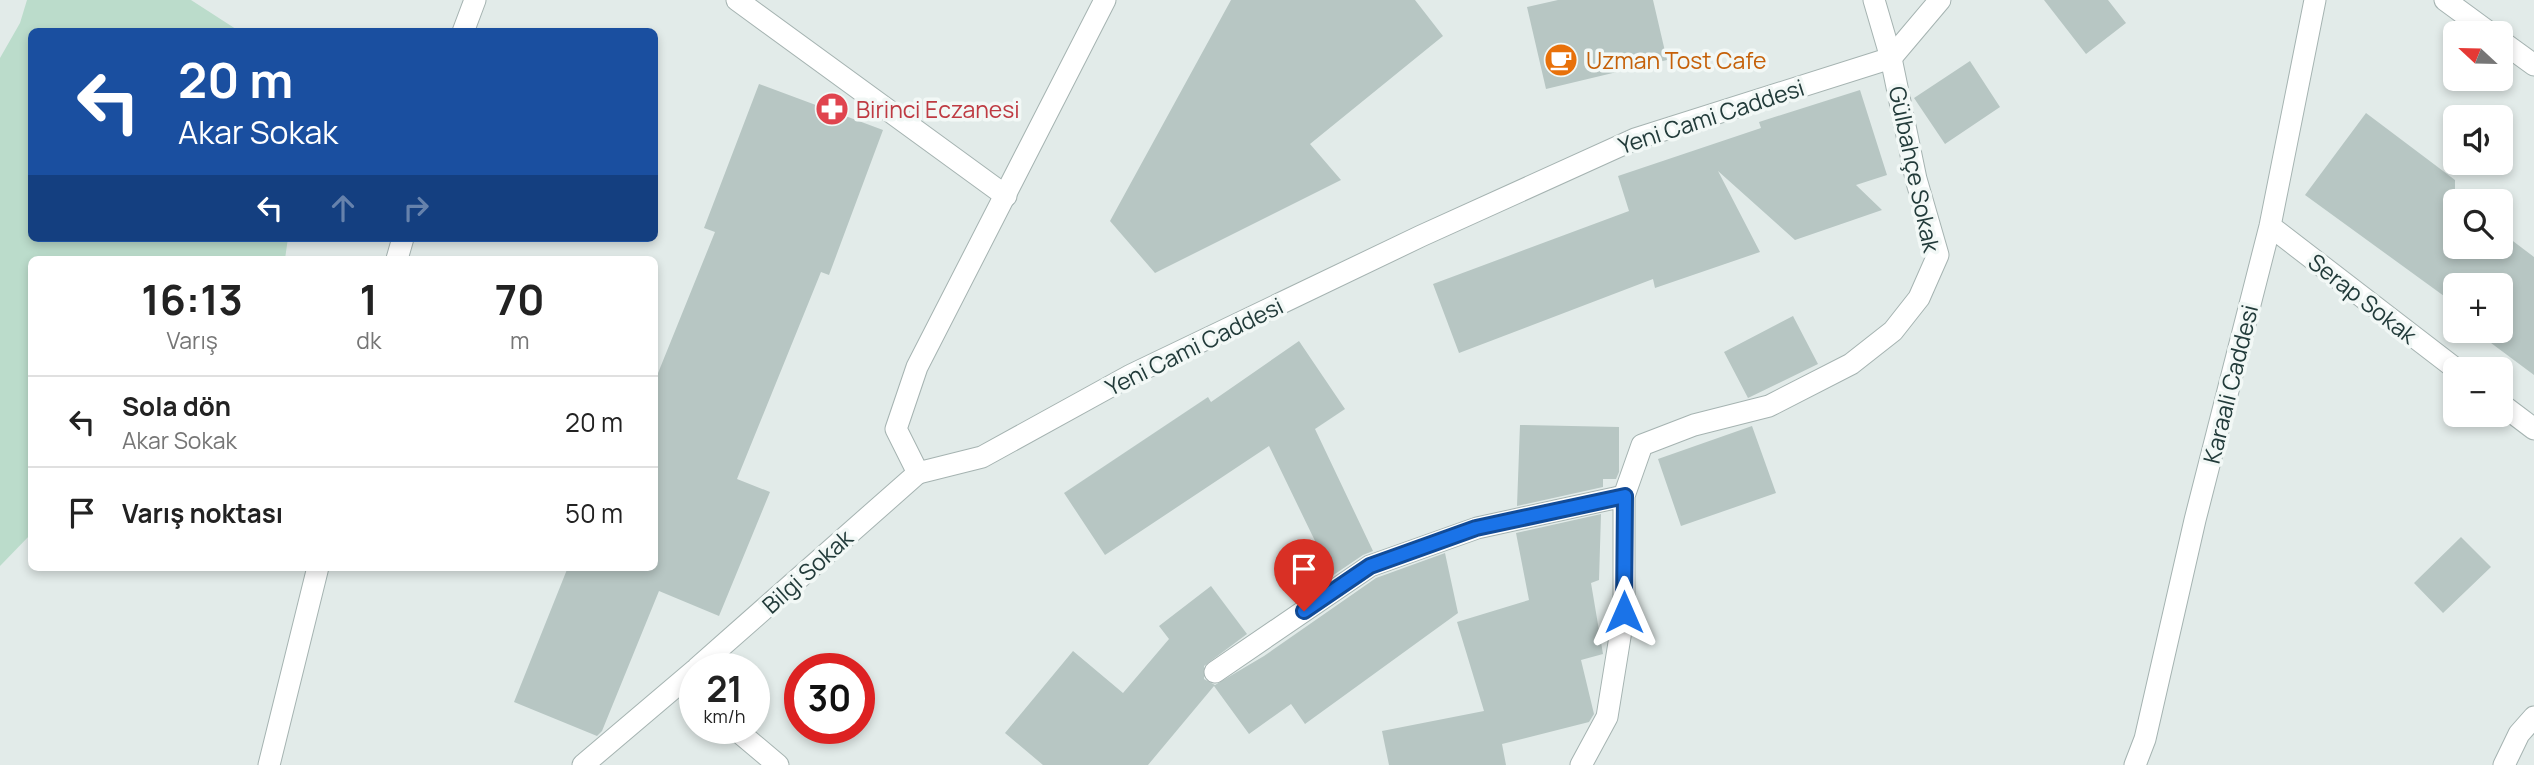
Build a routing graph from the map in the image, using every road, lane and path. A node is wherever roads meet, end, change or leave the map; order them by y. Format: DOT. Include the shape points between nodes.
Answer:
graph roads {
  1 [pos="475,0"];
  2 [pos="737,0"];
  3 [pos="1105,0"];
  4 [pos="1874,0"];
  5 [pos="1940,0"];
  6 [pos="2315,0"];
  7 [pos="2445,0"];
  8 [pos="2474,21"];
  9 [pos="464,28"];
  10 [pos="2513,50"];
  11 [pos="1891,58"];
  12 [pos="2534,65"];
  13 [pos="1006,196"];
  14 [pos="2270,226"];
  15 [pos="2443,359"];
  16 [pos="2513,413"];
  17 [pos="2534,429"];
  18 [pos="918,473"];
  19 [pos="1625,496"];
  20 [pos="317,571"];
  21 [pos="721,653"];
  22 [pos="1215,671"];
  23 [pos="679,689"];
  24 [pos="2534,717"];
  25 [pos="753,744"];
  26 [pos="269,765"];
  27 [pos="583,765"];
  28 [pos="778,765"];
  29 [pos="1581,765"];
  30 [pos="2135,765"];
  31 [pos="2504,765"];
  1 -- 9 [label="street"];
  2 -- 13 [label="street"];
  3 -- 13 [label="street"];
  4 -- 11 [label="street"];
  5 -- 11 [label="street"];
  6 -- 14 [label="street, Karaali Caddesi"];
  7 -- 8 [label="street"];
  10 -- 12 [label="street"];
  11 -- 18 [label="street, Yeni Cami Caddesi" via="1635,139 1131,375 982,457"];
  11 -- 19 [label="street, Gülbahçe Sokak" via="1916,179 1938,255 1919,298 1893,331 1851,364 1769,406 1694,425 1642,445"];
  13 -- 18 [label="street" via="917,367 896,429"];
  14 -- 15 [label="street, Serap Sokak"];
  14 -- 30 [label="street, Karaali Caddesi"];
  16 -- 17 [label="street"];
  18 -- 21 [label="street, Bilgi Sokak"];
  19 -- 22 [label="street" via="1476,528 1370,566"];
  19 -- 29 [label="street, Gülbahçe Sokak" via="1624,612 1607,717"];
  20 -- 26 [label="street"];
  23 -- 27 [label="street, Bilgi Sokak"];
  24 -- 31 [label="street" via="2519,734"];
  25 -- 28 [label="street"];
}
